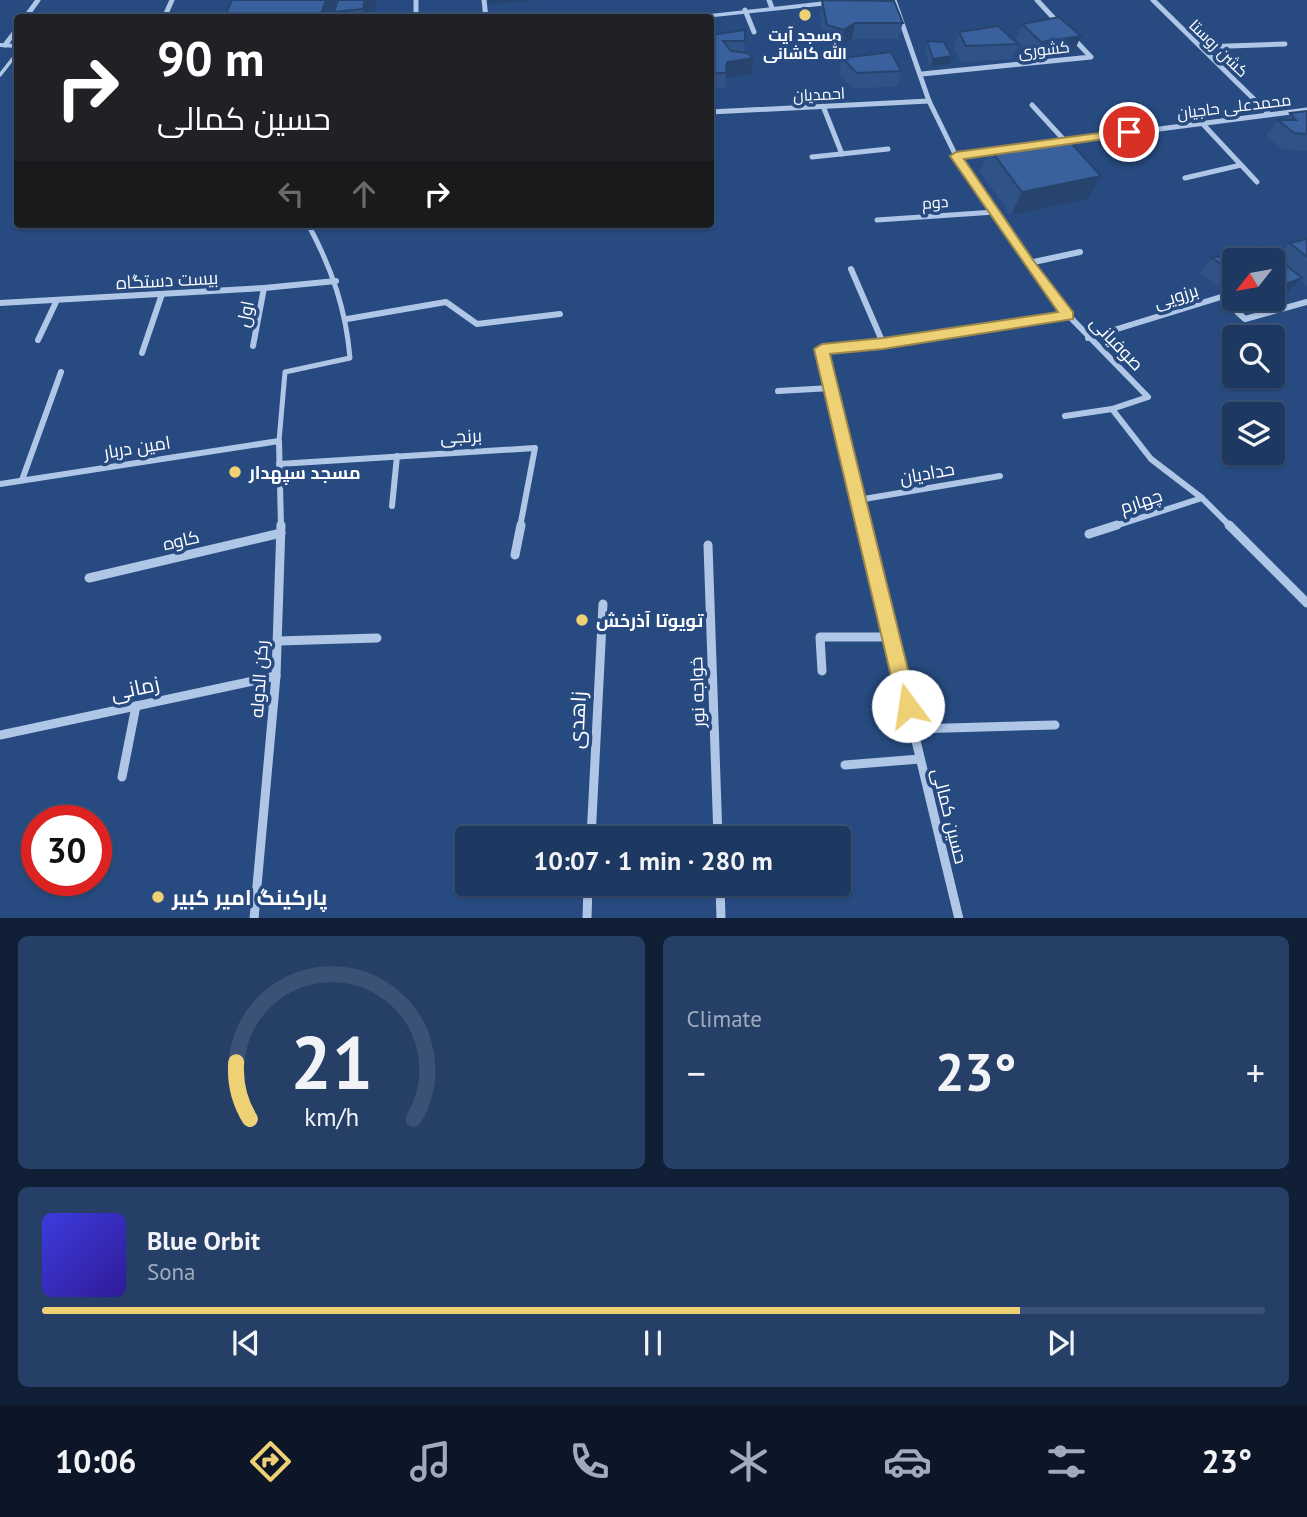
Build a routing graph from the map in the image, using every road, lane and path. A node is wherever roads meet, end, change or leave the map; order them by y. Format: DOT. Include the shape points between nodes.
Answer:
graph roads {
  1 [pos="858,0"];
  2 [pos="894,0"];
  3 [pos="1037,0"];
  4 [pos="1153,0"];
  5 [pos="770,4"];
  6 [pos="745,10"];
  7 [pos="711,14"];
  8 [pos="754,32"];
  9 [pos="1285,44"];
  10 [pos="1200,47"];
  11 [pos="14,57"];
  12 [pos="922,74"];
  13 [pos="0,75"];
  14 [pos="929,100"];
  15 [pos="1032,105"];
  16 [pos="823,106"];
  17 [pos="1130,107"];
  18 [pos="1307,110"];
  19 [pos="714,112"];
  20 [pos="1268,113"];
  21 [pos="1201,122"];
  22 [pos="1150,129"];
  23 [pos="1065,141"];
  24 [pos="888,149"];
  25 [pos="842,154"];
  26 [pos="956,156"];
  27 [pos="812,157"];
  28 [pos="1241,166"];
  29 [pos="1185,178"];
  30 [pos="1257,182"];
  31 [pos="995,212"];
  32 [pos="877,220"];
  33 [pos="310,228"];
  34 [pos="1080,253"];
  35 [pos="1029,263"];
  36 [pos="850,269"];
  37 [pos="336,281"];
  38 [pos="264,288"];
  39 [pos="162,294"];
  40 [pos="57,300"];
  41 [pos="1307,302"];
  42 [pos="0,303"];
  43 [pos="560,314"];
  44 [pos="1068,315"];
  45 [pos="347,319"];
  46 [pos="1088,338"];
  47 [pos="38,340"];
  48 [pos="883,343"];
  49 [pos="253,346"];
  50 [pos="142,353"];
  51 [pos="61,372"];
  52 [pos="831,388"];
  53 [pos="778,391"];
  54 [pos="1112,409"];
  55 [pos="1065,416"];
  56 [pos="279,440"];
  57 [pos="397,456"];
  58 [pos="279,464"];
  59 [pos="1000,476"];
  60 [pos="22,480"];
  61 [pos="0,484"];
  62 [pos="1202,498"];
  63 [pos="858,500"];
  64 [pos="392,506"];
  65 [pos="281,533"];
  66 [pos="1090,534"];
  67 [pos="708,545"];
  68 [pos="515,555"];
  69 [pos="89,578"];
  70 [pos="1307,603"];
  71 [pos="603,604"];
  72 [pos="891,637"];
  73 [pos="377,638"];
  74 [pos="278,641"];
  75 [pos="822,671"];
  76 [pos="276,676"];
  77 [pos="136,706"];
  78 [pos="1055,725"];
  79 [pos="913,729"];
  80 [pos="0,735"];
  81 [pos="920,759"];
  82 [pos="845,765"];
  83 [pos="122,776"];
  84 [pos="592,826"];
  85 [pos="718,826"];
  86 [pos="588,896"];
  87 [pos="720,896"];
  88 [pos="254,918"];
  89 [pos="587,918"];
  90 [pos="721,918"];
  91 [pos="959,918"];
  1 -- 5 [label="street"];
  2 -- 12 [label="street, صوفیانی"];
  3 -- 12 [label="street, کشوری" via="1091,57"];
  4 -- 10 [label="street, کشن روستا"];
  5 -- 6 [label="street"];
  6 -- 7 [label="street"];
  6 -- 8 [label="street"];
  9 -- 10 [label="street"];
  10 -- 20 [label="street, کشن روستا"];
  11 -- 13 [label="lane"];
  12 -- 14 [label="street, صوفیانی"];
  14 -- 16 [label="street, احمدیان"];
  14 -- 26 [label="street, صوفیانی"];
  15 -- 23 [label="street"];
  16 -- 19 [label="street, احمدیان"];
  16 -- 25 [label="street"];
  17 -- 22 [label="street"];
  18 -- 20 [label="street, محمدعلی حاجیان"];
  20 -- 21 [label="street, محمدعلی حاجیان"];
  21 -- 22 [label="street, محمدعلی حاجیان"];
  21 -- 28 [label="street"];
  22 -- 23 [label="street, محمدعلی حاجیان"];
  23 -- 26 [label="street, محمدعلی حاجیان"];
  24 -- 25 [label="street"];
  25 -- 27 [label="street"];
  26 -- 31 [label="street, صوفیانی"];
  28 -- 29 [label="street"];
  28 -- 30 [label="street"];
  31 -- 32 [label="street, دوم"];
  31 -- 35 [label="street, صوفیانی"];
  33 -- 37 [label="lane"];
  34 -- 35 [label="street"];
  35 -- 44 [label="street, صوفیانی"];
  36 -- 48 [label="street"];
  37 -- 38 [label="street, بیست دستگاه"];
  37 -- 45 [label="lane"];
  38 -- 39 [label="street, بیست دستگاه"];
  38 -- 49 [label="street, اول"];
  39 -- 40 [label="street, بیست دستگاه"];
  39 -- 50 [label="street"];
  40 -- 42 [label="street, بیست دستگاه"];
  40 -- 47 [label="street"];
  41 -- 46 [label="street, برزویی" via="1245,318 1220,297"];
  43 -- 45 [label="street" via="477,324 446,302"];
  44 -- 46 [label="street, صوفیانی"];
  44 -- 48 [label="street, حسین کمالی"];
  45 -- 56 [label="lane" via="350,358 285,372"];
  46 -- 54 [label="street, صوفیانی" via="1148,397"];
  48 -- 52 [label="street, حسین کمالی" via="822,349"];
  51 -- 60 [label="street"];
  52 -- 53 [label="street"];
  52 -- 63 [label="street, حسین کمالی"];
  54 -- 55 [label="street"];
  54 -- 62 [label="street" via="1151,459"];
  56 -- 58 [label="street, رکن الدوله"];
  56 -- 60 [label="street, امین دربار"];
  57 -- 58 [label="street, برنجی"];
  57 -- 64 [label="street"];
  57 -- 68 [label="street, برنجی" via="535,448"];
  58 -- 65 [label="street, رکن الدوله"];
  59 -- 63 [label="street, حدادیان"];
  60 -- 61 [label="street, امین دربار"];
  62 -- 66 [label="street, چهارم"];
  62 -- 70 [label="street"];
  63 -- 72 [label="street, حسین کمالی"];
  65 -- 69 [label="street, کاوه"];
  65 -- 74 [label="street, رکن الدوله"];
  67 -- 85 [label="street, خواجه نور"];
  71 -- 84 [label="street, زاهدی"];
  72 -- 75 [label="street" via="820,638"];
  72 -- 79 [label="street, حسین کمالی"];
  73 -- 74 [label="street"];
  74 -- 76 [label="street, رکن الدوله"];
  76 -- 77 [label="street, زمانی"];
  76 -- 88 [label="street, رکن الدوله"];
  77 -- 80 [label="street, زمانی"];
  77 -- 83 [label="street"];
  78 -- 79 [label="street"];
  79 -- 81 [label="street, حسین کمالی"];
  81 -- 82 [label="street"];
  81 -- 91 [label="street, حسین کمالی"];
  86 -- 89 [label="street"];
  87 -- 90 [label="street"];
}
